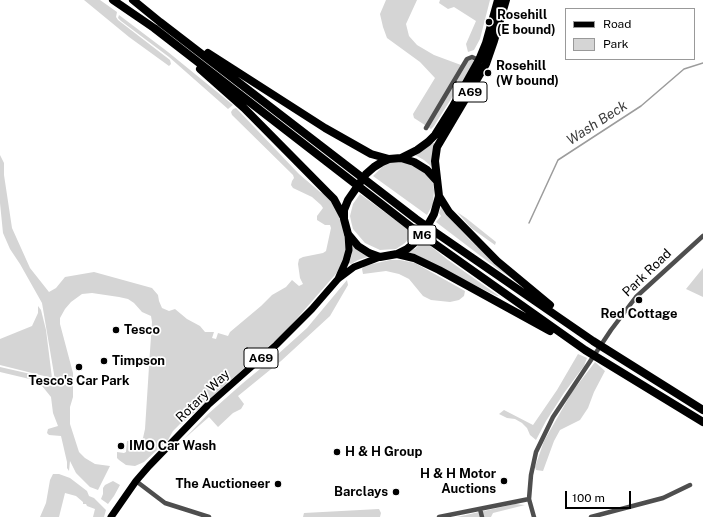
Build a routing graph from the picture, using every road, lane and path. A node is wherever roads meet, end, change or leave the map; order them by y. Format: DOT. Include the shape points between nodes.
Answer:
graph roads {
  1 [pos="133,0"];
  2 [pos="498,0"];
  3 [pos="506,0"];
  4 [pos="116,2"];
  5 [pos="157,25"];
  6 [pos="482,62"];
  7 [pos="426,128"];
  8 [pos="400,158"];
  9 [pos="389,159"];
  10 [pos="437,181"];
  11 [pos="439,196"];
  12 [pos="344,219"];
  13 [pos="348,234"];
  14 [pos="703,236"];
  15 [pos="397,254"];
  16 [pos="380,257"];
  17 [pos="338,279"];
  18 [pos="593,341"];
  19 [pos="585,350"];
  20 [pos="703,410"];
  21 [pos="703,422"];
  22 [pos="136,481"];
  23 [pos="690,485"];
  24 [pos="529,499"];
  25 [pos="480,509"];
  26 [pos="596,516"];
  27 [pos="111,517"];
  28 [pos="208,517"];
  29 [pos="439,517"];
  30 [pos="482,517"];
  31 [pos="534,517"];
  32 [pos="591,517"];
  1 -- 5 [label="highway, M6"];
  2 -- 6 [label="highway, A69"];
  3 -- 6 [label="highway, A69" via="494,42"];
  4 -- 5 [label="highway, M6"];
  5 -- 9 [label="highway" via="325,128 371,154"];
  5 -- 12 [label="highway" via="334,199"];
  5 -- 18 [label="highway, M6" via="416,219"];
  5 -- 19 [label="highway, M6" via="411,227"];
  6 -- 7 [label="street" via="472,57 467,60"];
  6 -- 8 [label="highway, A69" via="435,135 417,150"];
  6 -- 10 [label="highway, A69" via="438,147 435,161"];
  8 -- 9 [label="highway"];
  8 -- 10 [label="highway" via="414,162 427,170"];
  9 -- 12 [label="highway, A69" via="374,167 362,181 348,200"];
  10 -- 11 [label="highway"];
  11 -- 15 [label="highway, A69" via="429,224 413,244"];
  11 -- 18 [label="highway" via="449,212 497,261"];
  12 -- 13 [label="highway, A69"];
  13 -- 16 [label="highway, A69" via="358,246"];
  13 -- 17 [label="main road, Rotary Way / A69" via="349,250"];
  14 -- 24 [label="street, Park Road" via="636,297 553,417 536,452"];
  15 -- 16 [label="highway, A69"];
  15 -- 19 [label="highway" via="414,258 439,270"];
  16 -- 17 [label="main road, Rotary Way / A69" via="354,267"];
  17 -- 22 [label="main road, Rotary Way / A69" via="276,345 208,405"];
  18 -- 20 [label="highway, M6"];
  19 -- 21 [label="highway, M6"];
  22 -- 27 [label="main road, A69"];
  22 -- 28 [label="street" via="165,503"];
  23 -- 26 [label="street" via="663,498"];
  24 -- 25 [label="street"];
  24 -- 31 [label="street"];
  25 -- 29 [label="street"];
  25 -- 30 [label="street"];
  26 -- 32 [label="street"];
}
